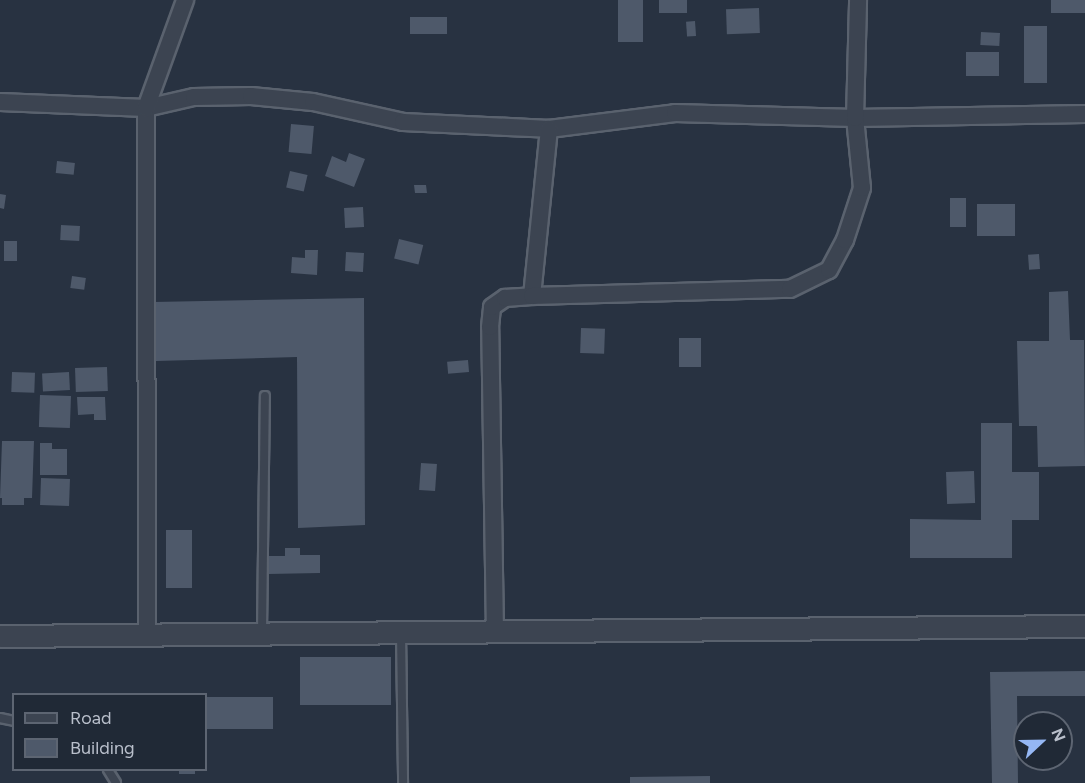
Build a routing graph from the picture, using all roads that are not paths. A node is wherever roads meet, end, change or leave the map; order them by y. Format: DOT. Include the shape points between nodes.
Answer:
graph roads {
  1 [pos="185,0"];
  2 [pos="858,0"];
  3 [pos="0,102"];
  4 [pos="146,108"];
  5 [pos="1085,114"];
  6 [pos="855,118"];
  7 [pos="549,129"];
  8 [pos="532,296"];
  9 [pos="265,396"];
  10 [pos="1085,626"];
  11 [pos="262,632"];
  12 [pos="401,633"];
  13 [pos="495,633"];
  14 [pos="147,635"];
  15 [pos="0,636"];
  16 [pos="403,783"];
  1 -- 4 [label="street"];
  2 -- 6 [label="street"];
  3 -- 4 [label="street"];
  4 -- 7 [label="street" via="194,97 251,96 312,102 403,123"];
  4 -- 14 [label="street"];
  5 -- 6 [label="street"];
  6 -- 7 [label="street" via="675,113"];
  6 -- 8 [label="street" via="862,188 845,240 829,270 790,289"];
  7 -- 8 [label="street"];
  8 -- 13 [label="street" via="505,298 492,307"];
  9 -- 11 [label="lane"];
  10 -- 13 [label="street"];
  11 -- 12 [label="street"];
  11 -- 14 [label="street"];
  12 -- 13 [label="street"];
  12 -- 16 [label="lane"];
  14 -- 15 [label="street"];
}
